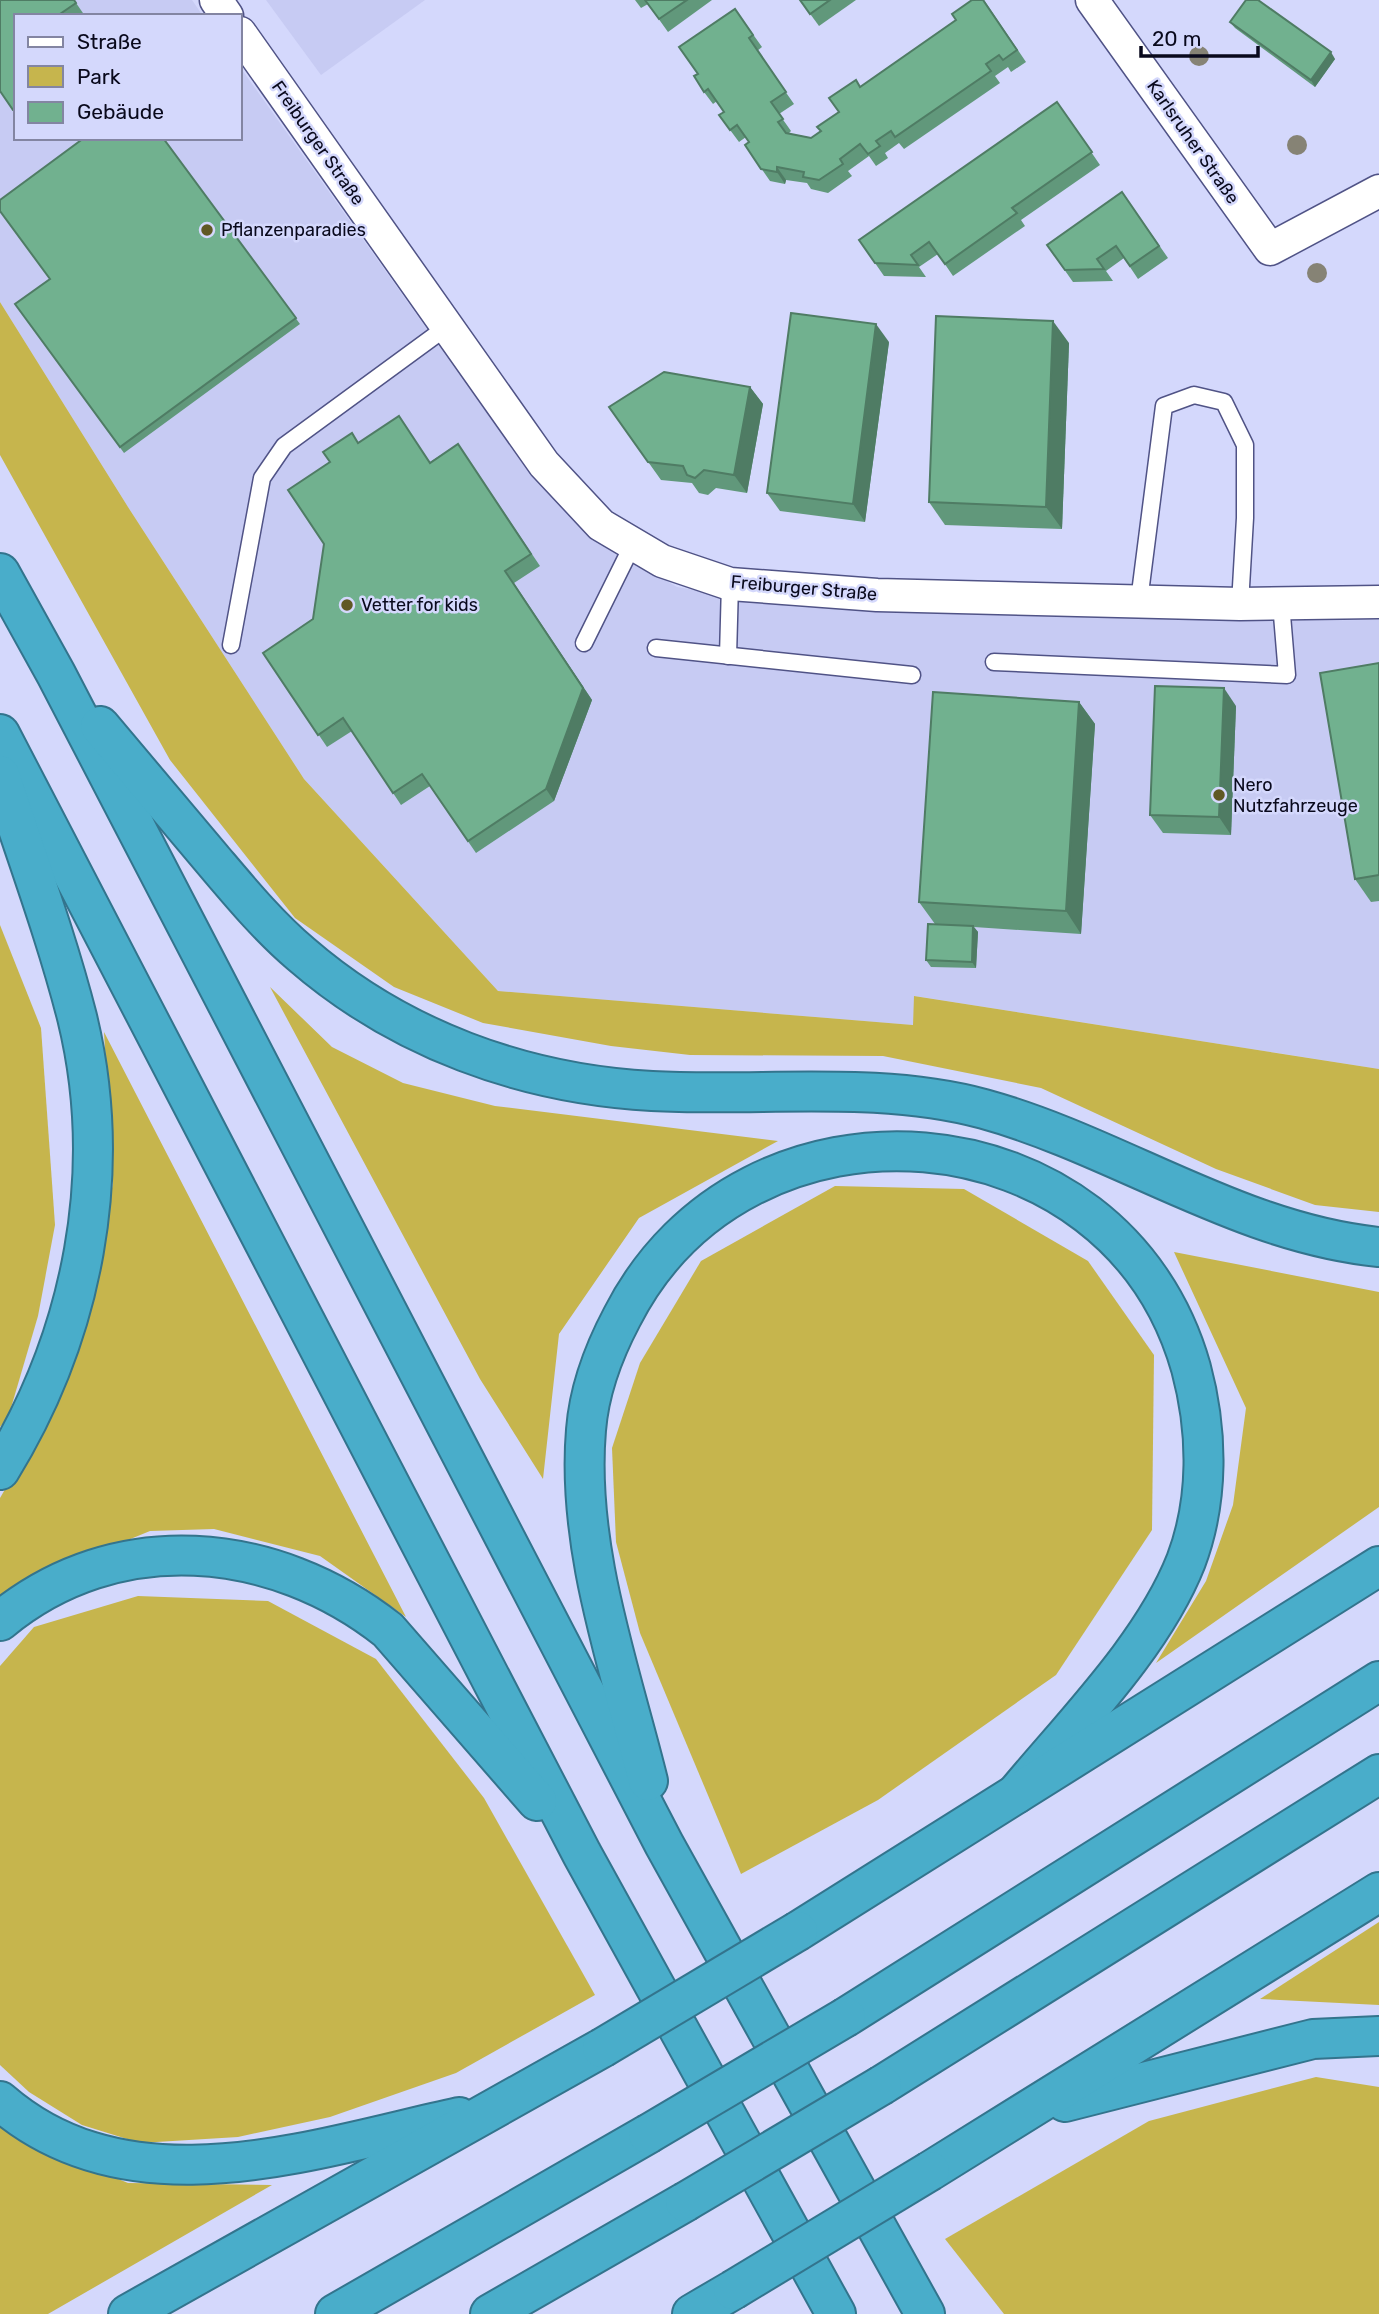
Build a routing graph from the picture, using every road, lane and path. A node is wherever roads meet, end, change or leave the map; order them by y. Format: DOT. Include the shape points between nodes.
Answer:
graph roads {
  1 [pos="1092,0"];
  2 [pos="242,36"];
  3 [pos="1379,191"];
  4 [pos="448,326"];
  5 [pos="633,544"];
  6 [pos="0,573"];
  7 [pos="730,584"];
  8 [pos="1139,601"];
  9 [pos="1379,602"];
  10 [pos="1281,603"];
  11 [pos="1240,604"];
  12 [pos="584,643"];
  13 [pos="231,645"];
  14 [pos="656,648"];
  15 [pos="728,656"];
  16 [pos="994,662"];
  17 [pos="56,674"];
  18 [pos="912,675"];
  19 [pos="0,734"];
  20 [pos="0,775"];
  21 [pos="1379,1247"];
  22 [pos="0,1470"];
  23 [pos="1379,1566"];
  24 [pos="0,1621"];
  25 [pos="1379,1681"];
  26 [pos="1379,1774"];
  27 [pos="1016,1794"];
  28 [pos="664,1844"];
  29 [pos="582,1854"];
  30 [pos="1379,1892"];
  31 [pos="1379,2036"];
  32 [pos="0,2101"];
  33 [pos="499,2109"];
  34 [pos="1029,2111"];
  35 [pos="128,2314"];
  36 [pos="335,2314"];
  37 [pos="490,2314"];
  38 [pos="692,2314"];
  39 [pos="836,2314"];
  40 [pos="925,2314"];
  1 -- 3 [label="street, Karlsruher Straße" via="1270,249"];
  2 -- 4 [label="street, Freiburger Straße"];
  4 -- 5 [label="street, Freiburger Straße" via="544,464 601,525"];
  4 -- 13 [label="lane" via="284,446 262,478"];
  5 -- 7 [label="street, Freiburger Straße" via="662,561"];
  5 -- 12 [label="lane"];
  6 -- 17 [label="highway"];
  7 -- 8 [label="street, Freiburger Straße" via="877,595"];
  7 -- 15 [label="lane"];
  8 -- 11 [label="street, Freiburger Straße"];
  8 -- 11 [label="lane" via="1164,406 1194,395 1224,402 1245,445"];
  9 -- 10 [label="street, Freiburger Straße"];
  10 -- 11 [label="street, Freiburger Straße"];
  10 -- 16 [label="lane" via="1287,675"];
  14 -- 15 [label="lane"];
  15 -- 18 [label="lane"];
  17 -- 21 [label="highway" via="234,885 300,954 379,1011 442,1043 507,1069 578,1083 651,1091 872,1093 983,1109 1239,1212 1306,1234"];
  17 -- 28 [label="highway"];
  19 -- 29 [label="highway"];
  20 -- 22 [label="highway" via="77,1018 88,1084 93,1176 81,1268 66,1332 25,1429"];
  23 -- 27 [label="highway"];
  24 -- 29 [label="highway" via="42,1593 79,1576 157,1557 233,1558 300,1576 361,1608 388,1630"];
  25 -- 36 [label="highway, bridge" via="846,2017"];
  26 -- 37 [label="highway, bridge" via="883,2085"];
  27 -- 28 [label="highway" via="1150,1630 1171,1595 1198,1518 1204,1437 1199,1396 1170,1314 1147,1277 1120,1244 1079,1208 1013,1170 971,1157 906,1150 841,1154 759,1182 688,1230 632,1297 597,1377 586,1428 585,1487 591,1542"];
  27 -- 33 [label="highway, bridge" via="798,1931"];
  28 -- 40 [label="highway"];
  29 -- 39 [label="highway"];
  30 -- 34 [label="highway"];
  31 -- 34 [label="highway" via="1313,2039"];
  32 -- 33 [label="highway" via="78,2146 136,2162 198,2166 262,2159"];
  33 -- 35 [label="highway"];
  34 -- 38 [label="highway, bridge"];
}
